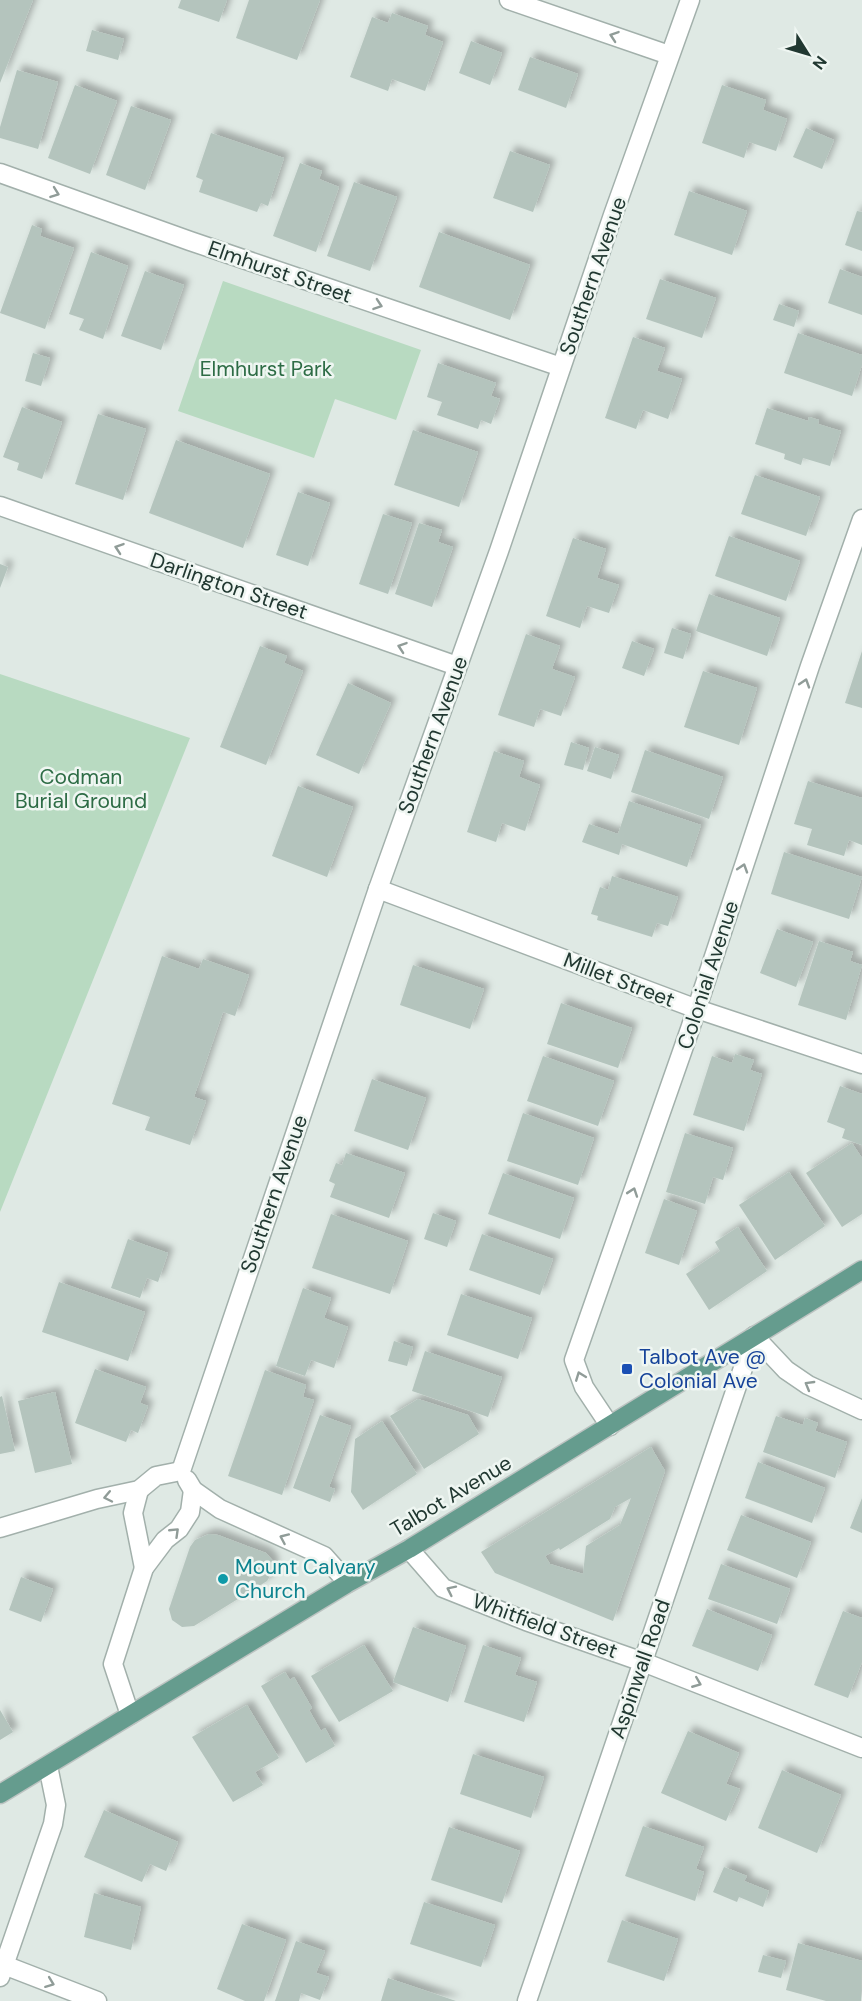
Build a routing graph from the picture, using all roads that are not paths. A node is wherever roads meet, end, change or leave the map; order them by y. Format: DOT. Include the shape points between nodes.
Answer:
graph roads {
  1 [pos="509,0"];
  2 [pos="690,0"];
  3 [pos="669,55"];
  4 [pos="0,173"];
  5 [pos="561,367"];
  6 [pos="0,506"];
  7 [pos="862,519"];
  8 [pos="458,666"];
  9 [pos="378,889"];
  10 [pos="697,1009"];
  11 [pos="862,1064"];
  12 [pos="862,1270"];
  13 [pos="754,1336"];
  14 [pos="862,1410"];
  15 [pos="610,1426"];
  16 [pos="181,1471"];
  17 [pos="139,1490"];
  18 [pos="193,1490"];
  19 [pos="0,1528"];
  20 [pos="409,1549"];
  21 [pos="144,1568"];
  22 [pos="348,1583"];
  23 [pos="643,1662"];
  24 [pos="130,1715"];
  25 [pos="862,1748"];
  26 [pos="48,1766"];
  27 [pos="0,1794"];
  28 [pos="2,1971"];
  29 [pos="97,2001"];
  30 [pos="526,2001"];
  3 -- 1 [label="street, one-way"];
  2 -- 3 [label="street, Southern Avenue"];
  3 -- 5 [label="street, Southern Avenue"];
  4 -- 5 [label="street, Elmhurst Street, one-way"];
  5 -- 8 [label="street, Southern Avenue"];
  8 -- 6 [label="street, Darlington Street, one-way"];
  10 -- 7 [label="street, Colonial Avenue, one-way"];
  8 -- 9 [label="street, Southern Avenue"];
  9 -- 10 [label="street, Millet Street"];
  9 -- 16 [label="street, Southern Avenue"];
  10 -- 11 [label="street, Millet Street"];
  15 -- 10 [label="street, Colonial Avenue, one-way" via="584,1386 574,1360"];
  12 -- 13 [label="main road, Talbot Avenue"];
  14 -- 13 [label="street, one-way" via="808,1385 786,1370"];
  13 -- 15 [label="main road, Talbot Avenue"];
  13 -- 23 [label="street, Aspinwall Road"];
  15 -- 20 [label="main road, Talbot Avenue"];
  16 -- 17 [label="street" via="156,1476"];
  16 -- 18 [label="street"];
  17 -- 19 [label="street, one-way"];
  17 -- 21 [label="street" via="134,1513"];
  21 -- 18 [label="street, one-way" via="190,1512"];
  22 -- 18 [label="street, one-way" via="324,1556 220,1509"];
  20 -- 22 [label="main road, Talbot Avenue"];
  23 -- 20 [label="street, Whitfield Street, one-way" via="443,1588"];
  21 -- 24 [label="street" via="113,1664"];
  22 -- 24 [label="main road, Talbot Avenue"];
  23 -- 25 [label="street, Whitfield Street, one-way"];
  23 -- 30 [label="street, Aspinwall Road"];
  24 -- 26 [label="main road, Talbot Avenue"];
  26 -- 27 [label="main road, Talbot Avenue"];
  26 -- 28 [label="street" via="56,1805 53,1824"];
  28 -- 29 [label="street, one-way"];
}
